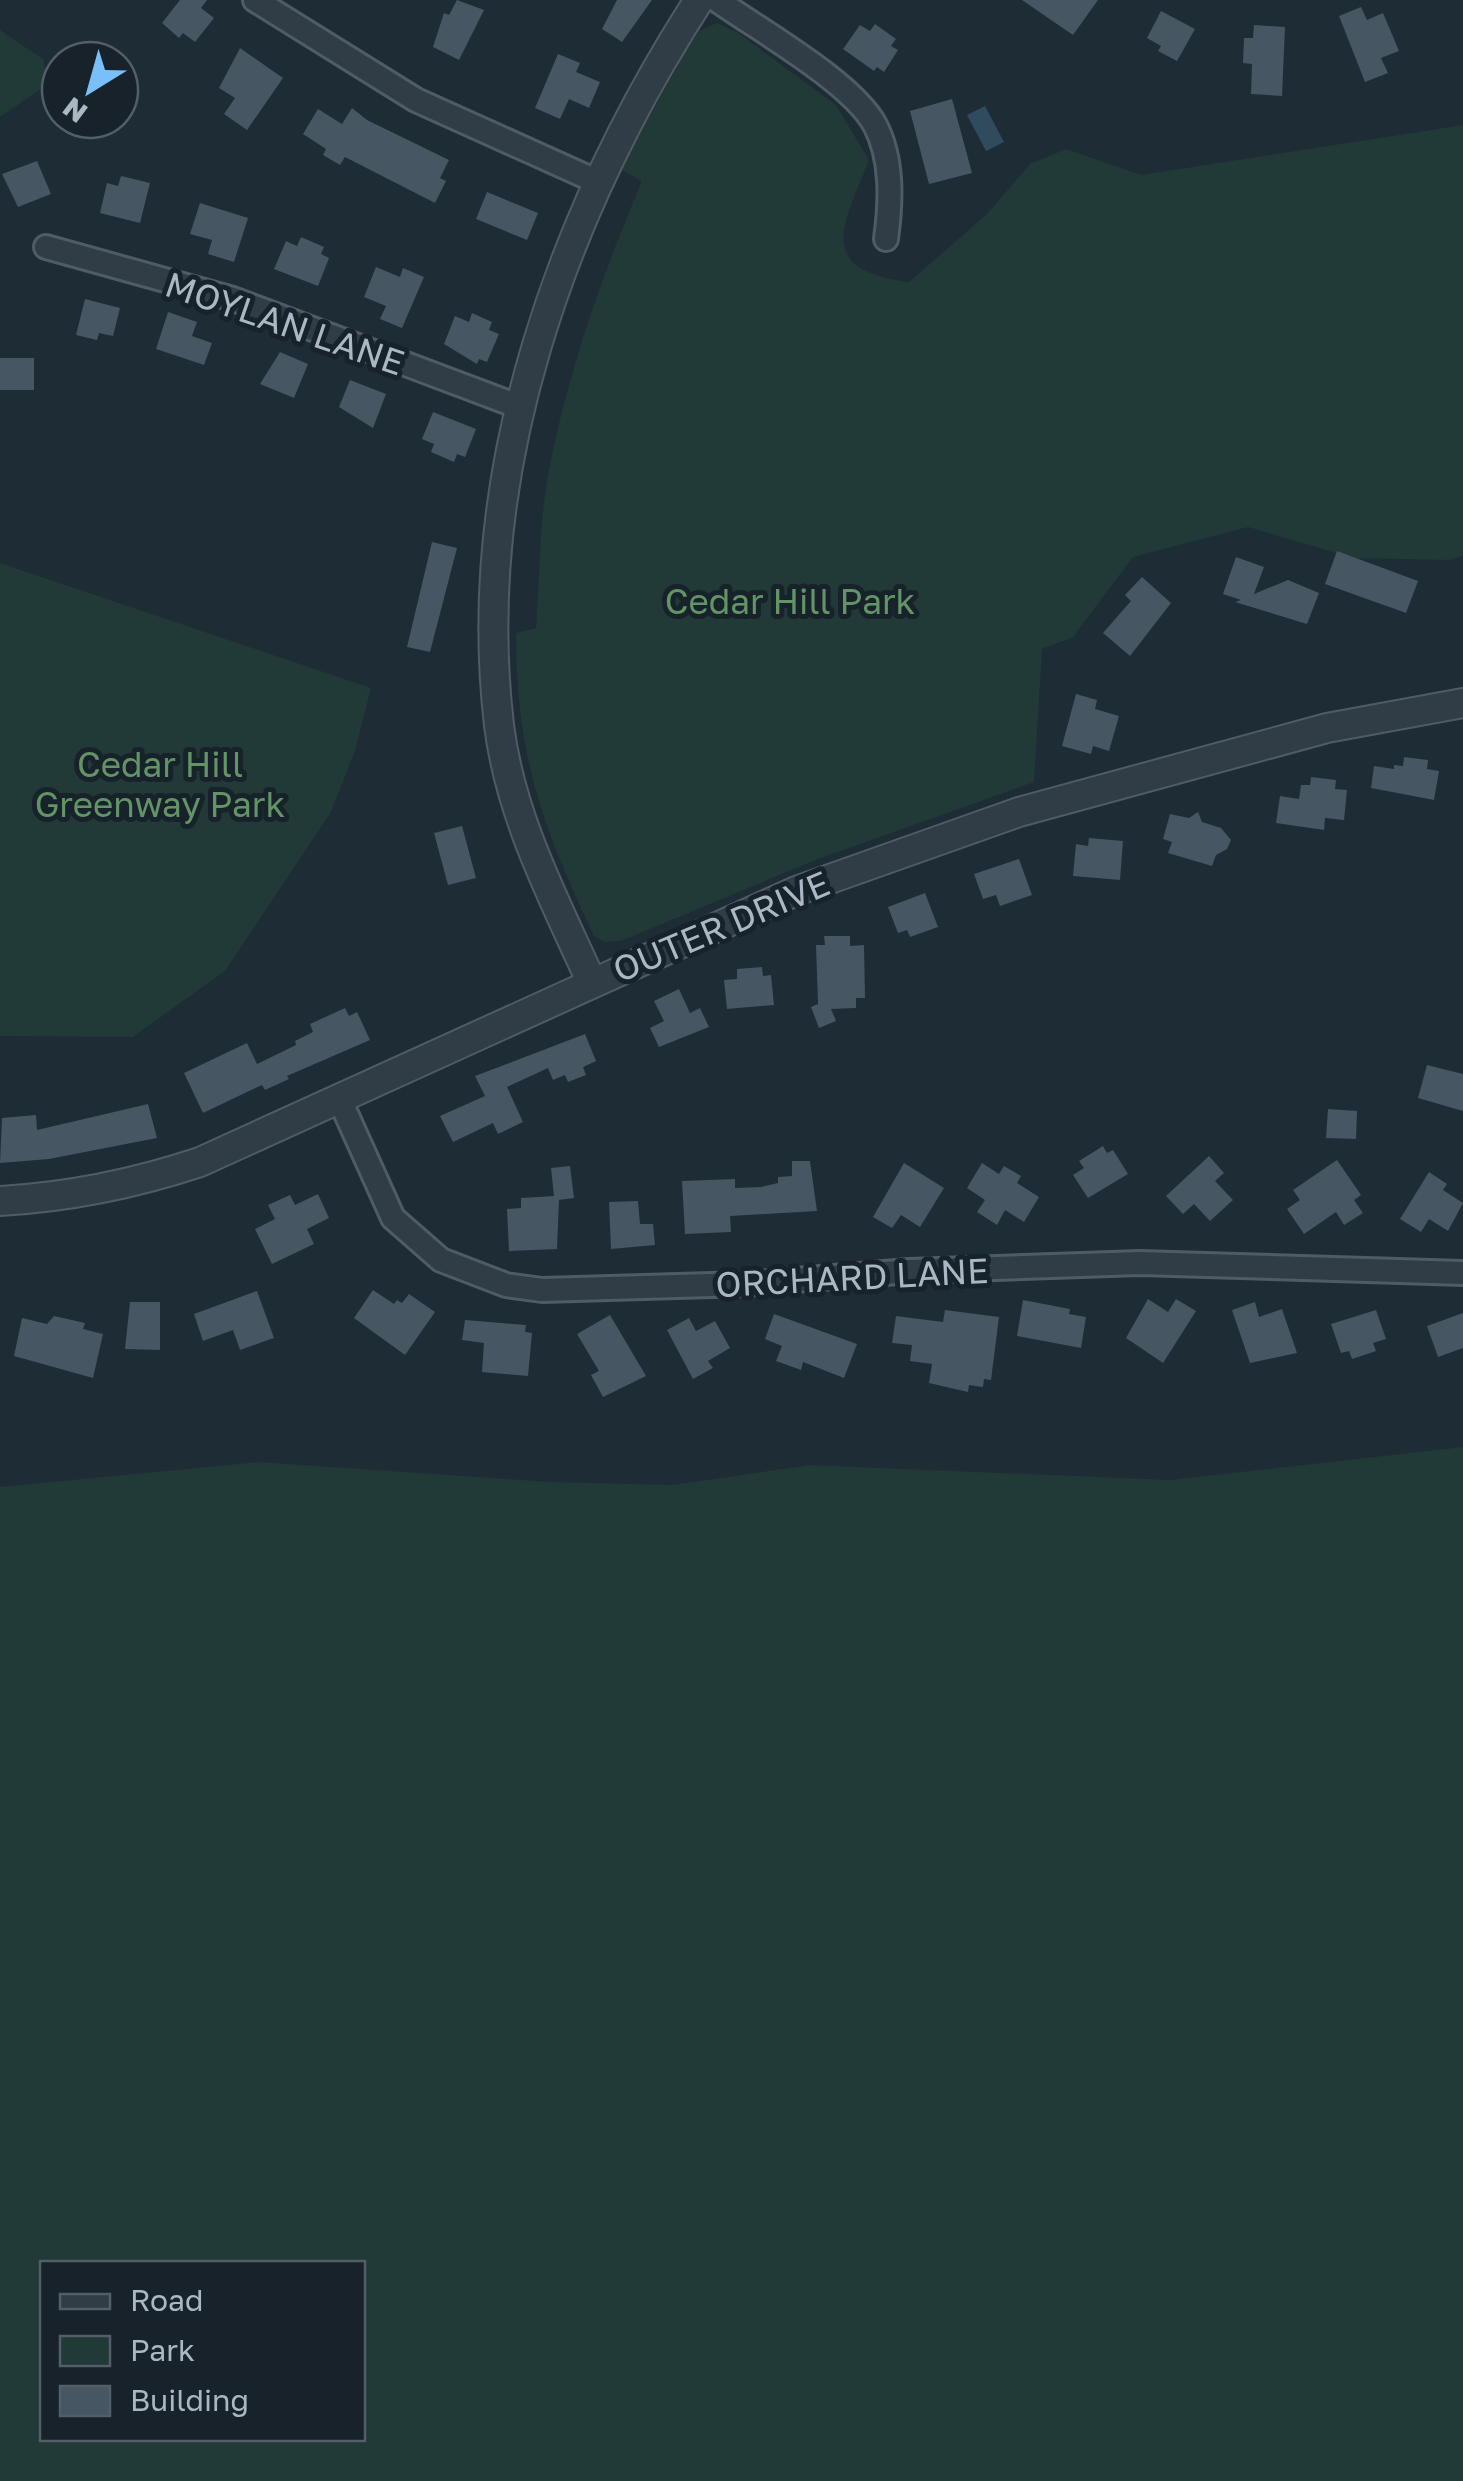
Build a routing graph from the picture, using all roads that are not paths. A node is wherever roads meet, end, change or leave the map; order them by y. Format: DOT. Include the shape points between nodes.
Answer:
graph roads {
  1 [pos="255,0"];
  2 [pos="699,0"];
  3 [pos="717,0"];
  4 [pos="598,182"];
  5 [pos="886,240"];
  6 [pos="46,247"];
  7 [pos="520,407"];
  8 [pos="1463,703"];
  9 [pos="591,982"];
  10 [pos="339,1098"];
  11 [pos="0,1200"];
  12 [pos="1463,1272"];
  1 -- 4 [label="street" via="416,100"];
  2 -- 4 [label="street"];
  3 -- 5 [label="street" via="849,93 874,125 891,201"];
  4 -- 7 [label="street" via="556,282"];
  6 -- 7 [label="street, MOYLAN LANE" via="232,299"];
  7 -- 9 [label="street" via="494,647 500,727 524,829"];
  8 -- 9 [label="street, OUTER DRIVE" via="1327,728 1018,812 796,891"];
  9 -- 10 [label="street, OUTER DRIVE"];
  10 -- 11 [label="street, OUTER DRIVE" via="142,1182"];
  10 -- 12 [label="street, ORCHARD LANE" via="393,1218 441,1260 506,1285 542,1290 745,1284 1140,1263"];
}
